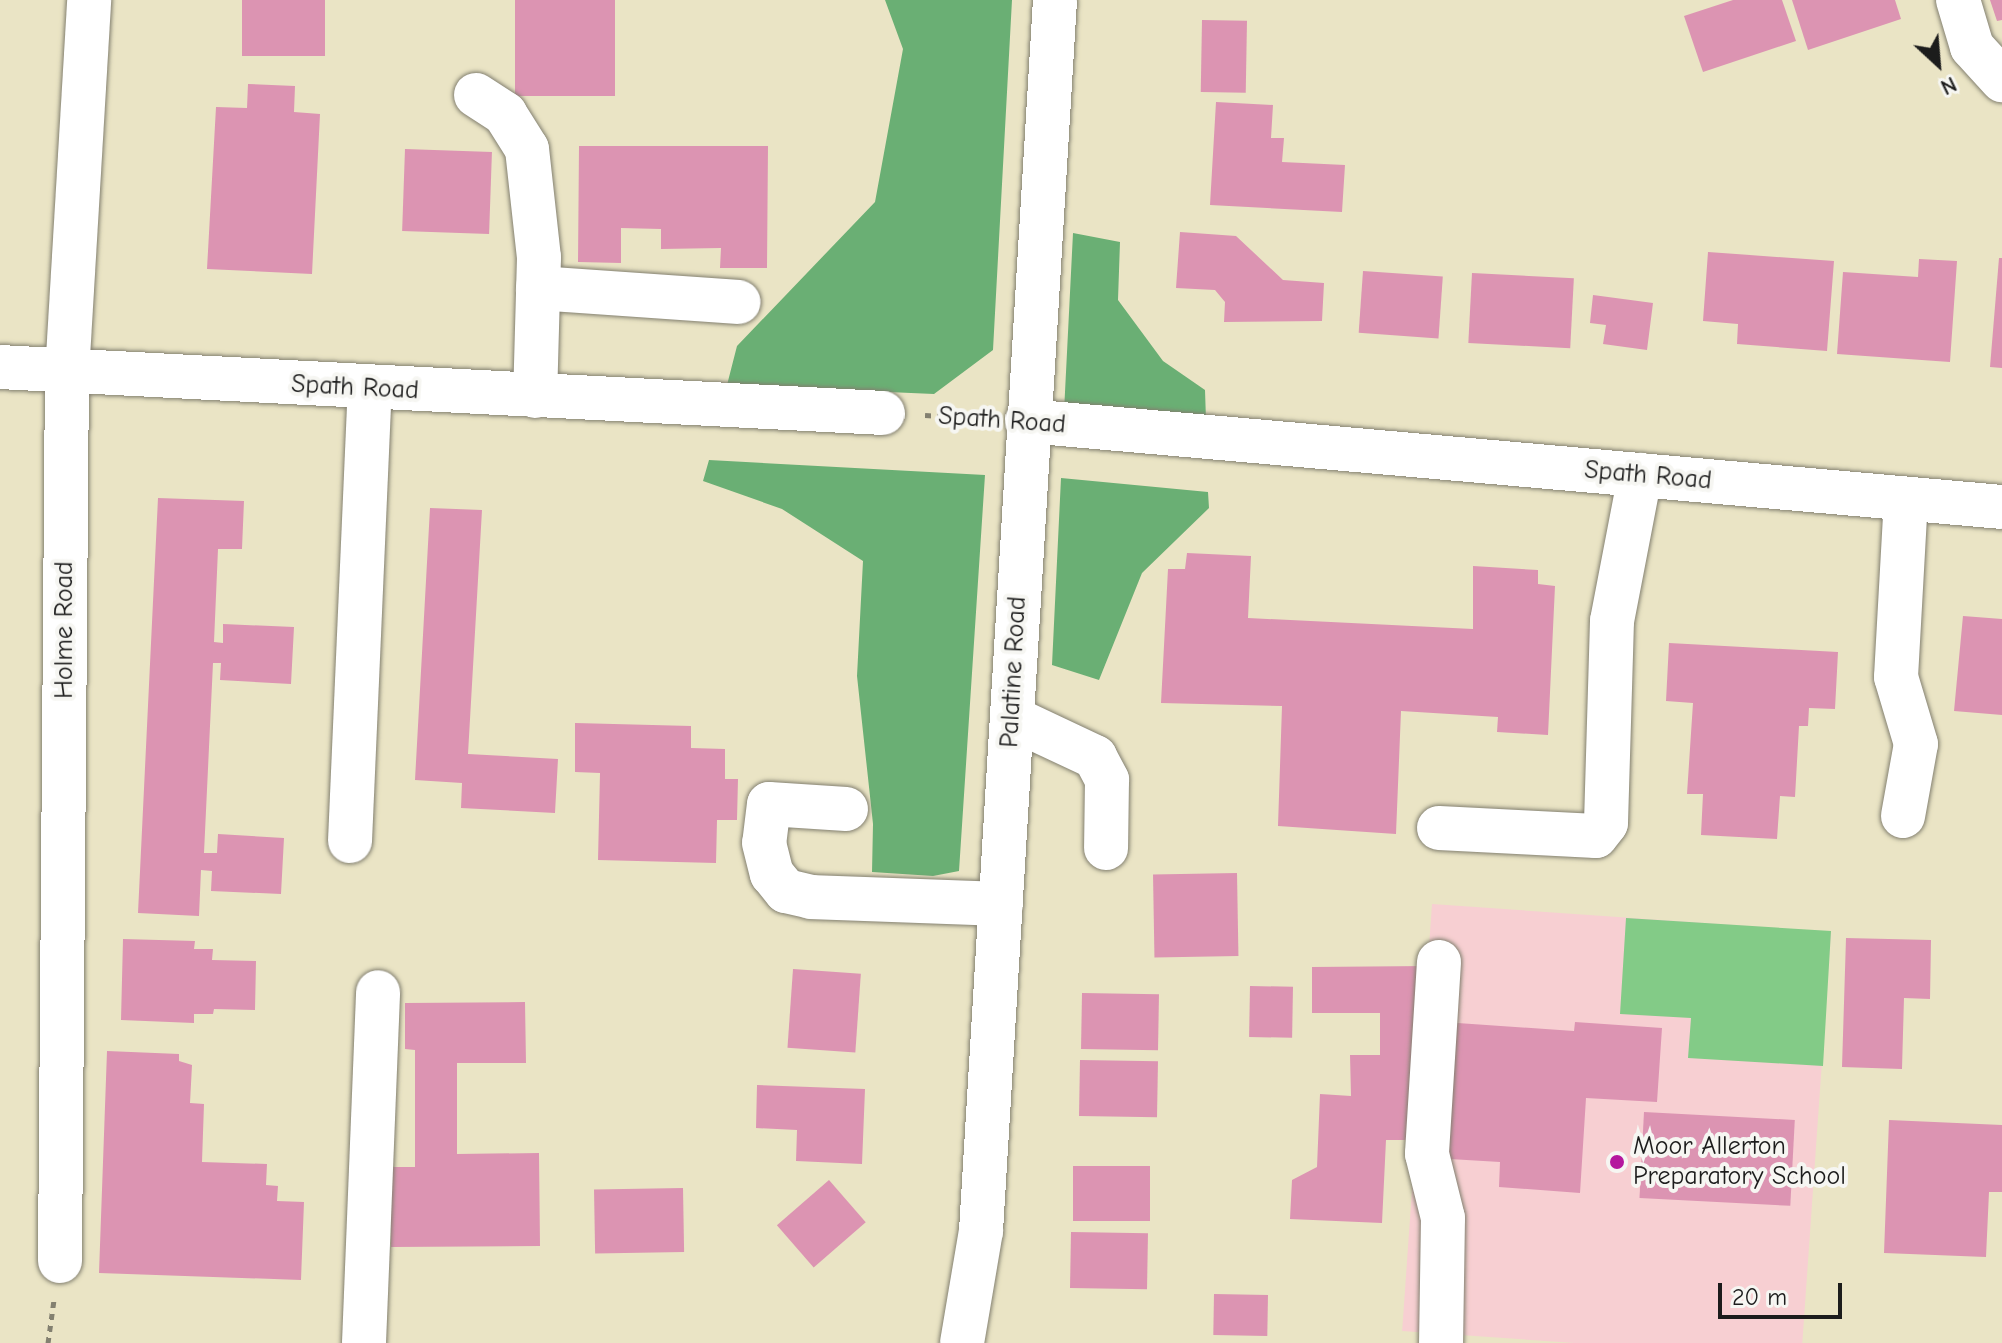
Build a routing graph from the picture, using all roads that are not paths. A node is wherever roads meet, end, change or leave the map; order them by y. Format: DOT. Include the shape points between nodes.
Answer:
graph roads {
  1 [pos="89,0"];
  2 [pos="1055,0"];
  3 [pos="1958,0"];
  4 [pos="2002,80"];
  5 [pos="476,95"];
  6 [pos="538,288"];
  7 [pos="739,302"];
  8 [pos="0,367"];
  9 [pos="67,374"];
  10 [pos="370,389"];
  11 [pos="535,396"];
  12 [pos="883,413"];
  13 [pos="1027,421"];
  14 [pos="1640,475"];
  15 [pos="1906,499"];
  16 [pos="2002,507"];
  17 [pos="1012,718"];
  18 [pos="846,809"];
  19 [pos="1903,816"];
  20 [pos="1439,828"];
  21 [pos="350,841"];
  22 [pos="1106,848"];
  23 [pos="1001,904"];
  24 [pos="1439,962"];
  25 [pos="378,992"];
  26 [pos="60,1261"];
  27 [pos="364,1343"];
  28 [pos="962,1343"];
  29 [pos="1441,1343"];
  1 -- 9 [label="street, Holme Road"];
  2 -- 13 [label="street, Palatine Road"];
  3 -- 4 [label="street" via="1972,47"];
  5 -- 6 [label="street" via="505,114 527,149"];
  6 -- 7 [label="street"];
  6 -- 11 [label="street"];
  8 -- 9 [label="street, Spath Road"];
  9 -- 10 [label="street, Spath Road"];
  9 -- 26 [label="street, Holme Road"];
  10 -- 11 [label="street, Spath Road"];
  10 -- 21 [label="street"];
  11 -- 12 [label="street, Spath Road"];
  13 -- 14 [label="street, Spath Road"];
  13 -- 17 [label="street, Palatine Road"];
  14 -- 15 [label="street, Spath Road"];
  14 -- 20 [label="street" via="1612,621 1606,823 1596,836"];
  15 -- 16 [label="street, Spath Road"];
  15 -- 19 [label="street" via="1896,677 1916,744"];
  17 -- 22 [label="street" via="1095,757 1107,780"];
  17 -- 23 [label="street, Palatine Road"];
  18 -- 23 [label="street" via="769,804 764,843 772,874 786,891 811,897"];
  23 -- 28 [label="street, Palatine Road" via="981,1231"];
  24 -- 29 [label="street" via="1427,1154 1443,1218"];
  25 -- 27 [label="street"];
}
